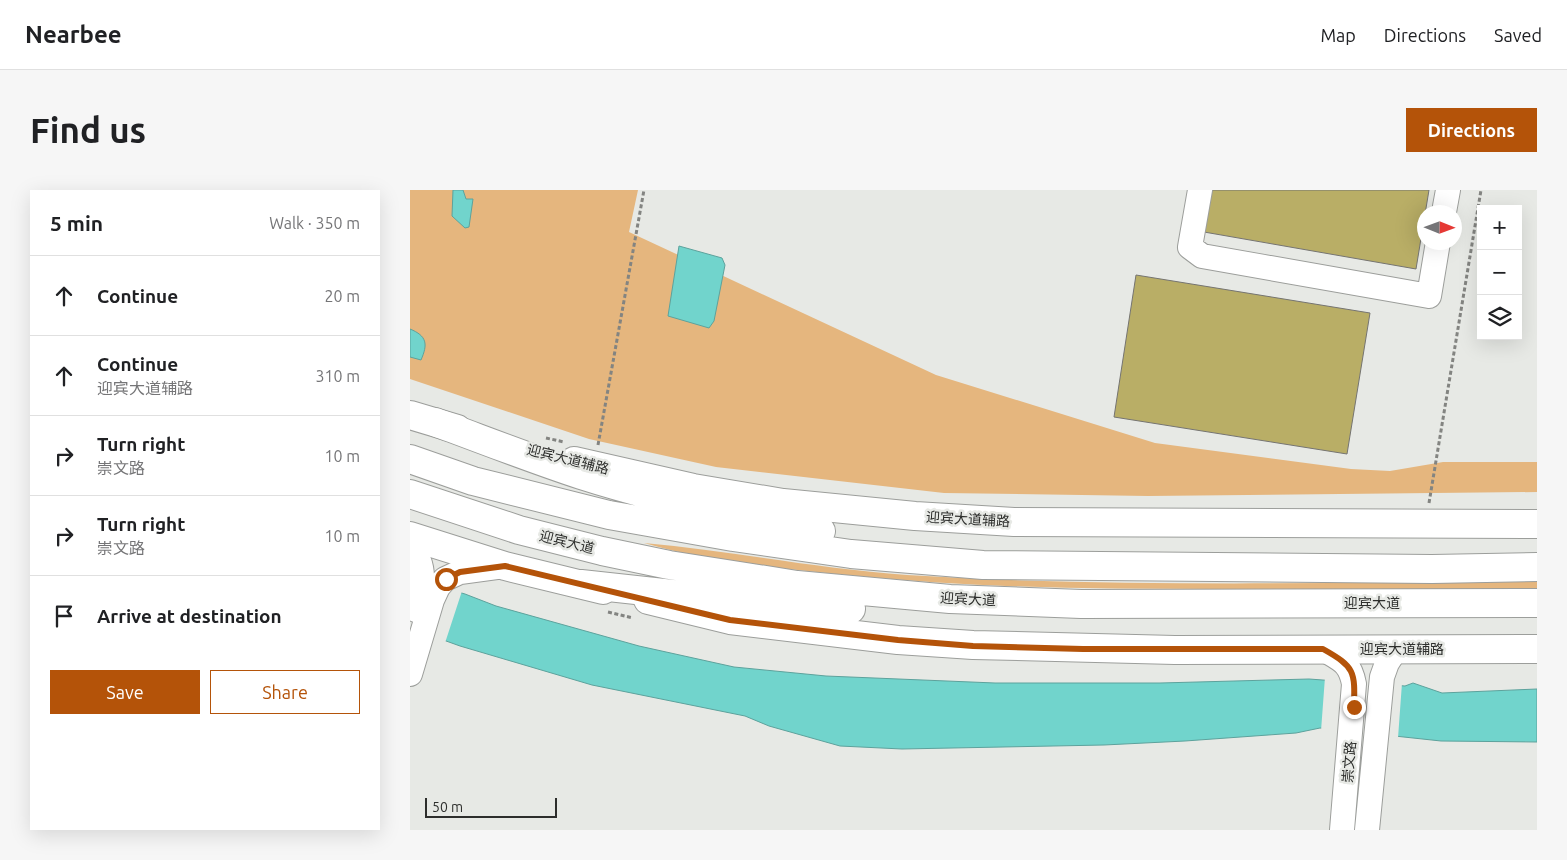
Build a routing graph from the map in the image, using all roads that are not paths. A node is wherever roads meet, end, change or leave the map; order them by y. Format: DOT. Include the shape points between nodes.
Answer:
graph roads {
  1 [pos="1200,190"];
  2 [pos="1448,190"];
  3 [pos="1445,205"];
  4 [pos="1437,250"];
  5 [pos="423,419"];
  6 [pos="410,459"];
  7 [pos="410,494"];
  8 [pos="1537,524"];
  9 [pos="410,536"];
  10 [pos="410,546"];
  11 [pos="505,566"];
  12 [pos="1125,567"];
  13 [pos="1537,567"];
  14 [pos="581,584"];
  15 [pos="1309,603"];
  16 [pos="1537,603"];
  17 [pos="410,632"];
  18 [pos="1323,649"];
  19 [pos="1396,649"];
  20 [pos="1537,649"];
  21 [pos="410,674"];
  22 [pos="1342,830"];
  23 [pos="1367,830"];
  1 -- 4 [label="street" via="1190,247 1202,256 1429,296"];
  2 -- 3 [label="street"];
  5 -- 8 [label="main road, 迎宾大道辅路" via="546,454 693,488 782,503 915,516 1034,522"];
  5 -- 12 [label="main road" via="581,475 660,498 772,523 873,540 1013,551"];
  6 -- 12 [label="main road" via="540,499 733,537 851,554 983,565"];
  7 -- 15 [label="main road, 迎宾大道" via="519,530 574,544 669,565 797,586 950,599 1081,604"];
  9 -- 11 [label="main road, 迎宾大道辅路"];
  10 -- 17 [label="street" via="423,577"];
  11 -- 14 [label="main road, 迎宾大道辅路"];
  11 -- 21 [label="street" via="460,572 438,586"];
  12 -- 13 [label="main road"];
  14 -- 15 [label="main road" via="868,611 1098,619 1206,618"];
  14 -- 18 [label="main road, 迎宾大道辅路" via="730,620 898,640 1083,649"];
  15 -- 16 [label="main road, 迎宾大道"];
  18 -- 19 [label="main road, 迎宾大道辅路"];
  18 -- 22 [label="street, 崇文路" via="1352,670 1354,684"];
  19 -- 20 [label="main road, 迎宾大道辅路"];
  19 -- 23 [label="street, 崇文路" via="1382,677"];
}
